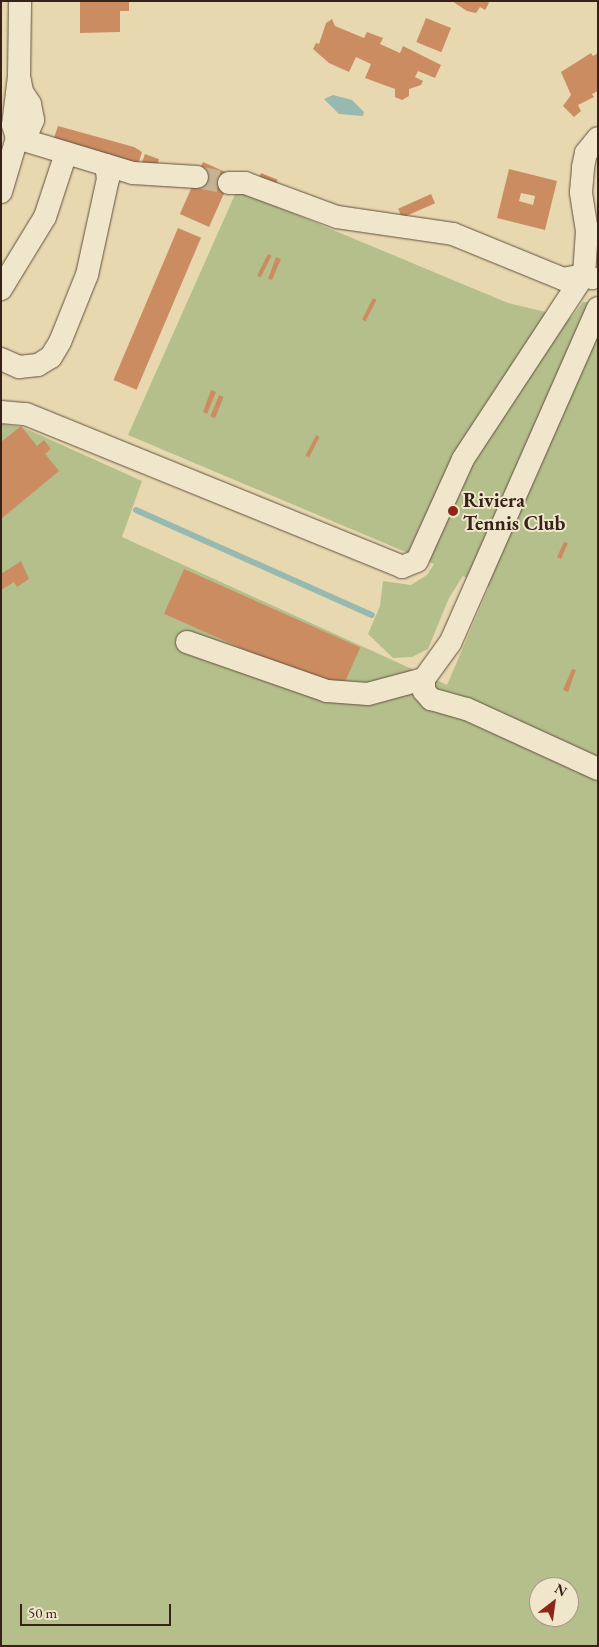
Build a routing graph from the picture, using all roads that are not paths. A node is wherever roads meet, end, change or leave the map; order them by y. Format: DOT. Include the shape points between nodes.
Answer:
graph roads {
  1 [pos="13,15"];
  2 [pos="18,138"];
  3 [pos="595,139"];
  4 [pos="66,153"];
  5 [pos="6,160"];
  6 [pos="106,165"];
  7 [pos="197,177"];
  8 [pos="229,183"];
  9 [pos="1,192"];
  10 [pos="591,277"];
  11 [pos="1,289"];
  12 [pos="598,308"];
  13 [pos="1,359"];
  14 [pos="1,412"];
  15 [pos="187,642"];
  16 [pos="424,680"];
  17 [pos="598,769"];
  1 -- 2 [label="street" via="22,92 30,104 33,120 28,132"];
  2 -- 4 [label="street"];
  2 -- 5 [label="street"];
  3 -- 10 [label="street" via="586,153 581,192"];
  4 -- 6 [label="street"];
  4 -- 11 [label="street" via="45,217"];
  5 -- 9 [label="street"];
  6 -- 7 [label="street" via="134,173"];
  6 -- 13 [label="street" via="108,180 87,275 60,342 51,357 38,365 19,367"];
  8 -- 10 [label="street" via="245,182 337,217 453,234 563,279"];
  10 -- 14 [label="street" via="463,459 417,561 402,567 26,414"];
  12 -- 16 [label="street" via="450,642"];
  15 -- 16 [label="street" via="327,691 368,694"];
  16 -- 17 [label="street" via="424,691 431,699 468,709"];
}
